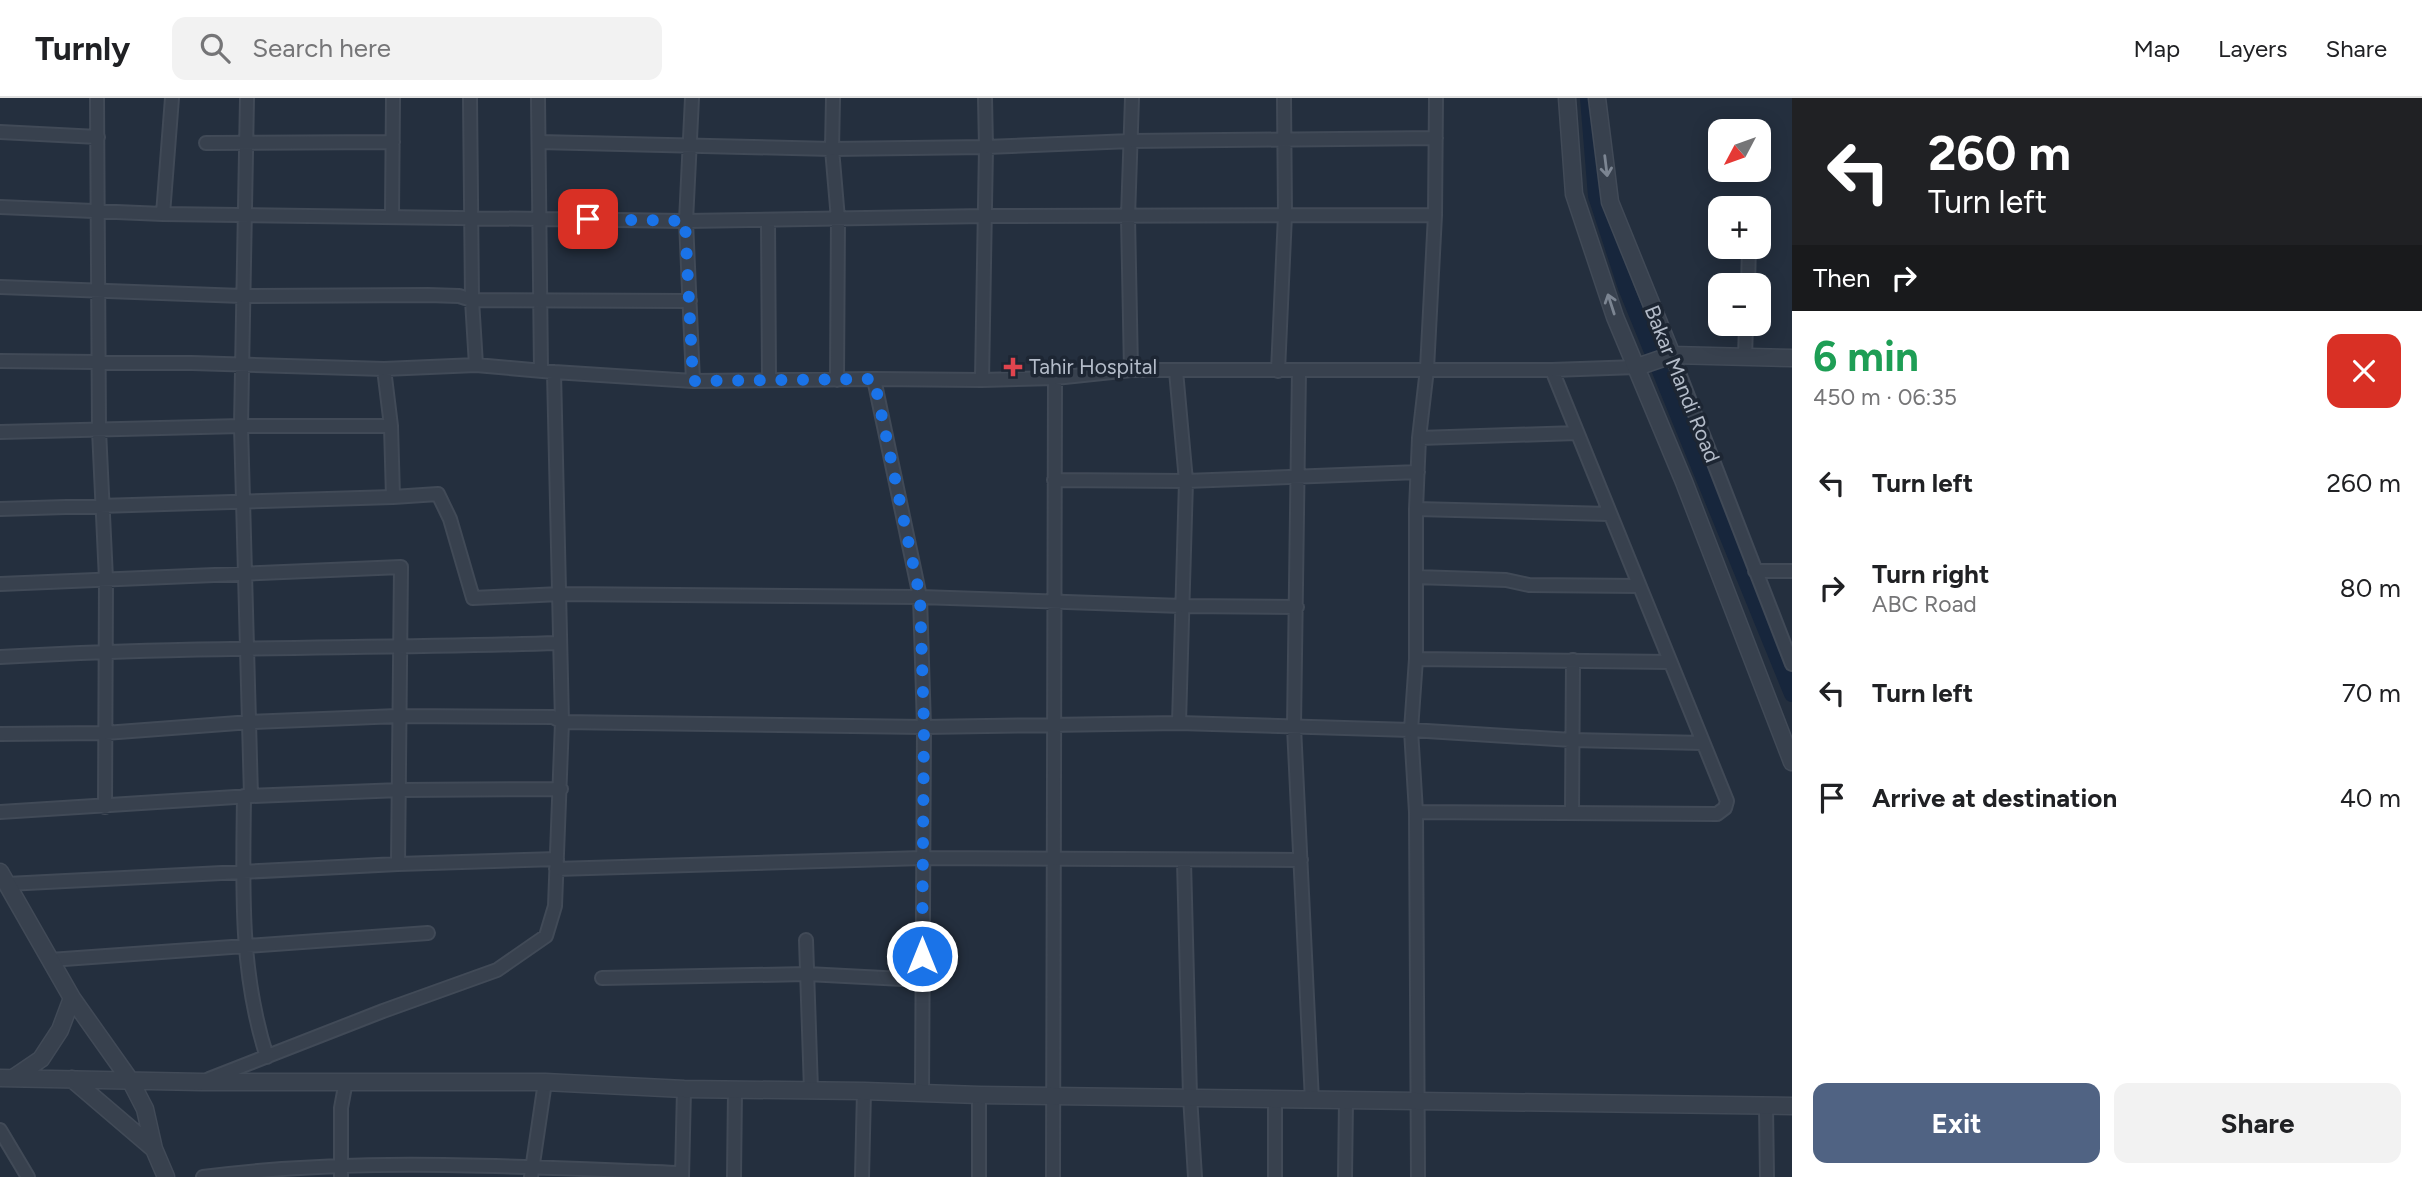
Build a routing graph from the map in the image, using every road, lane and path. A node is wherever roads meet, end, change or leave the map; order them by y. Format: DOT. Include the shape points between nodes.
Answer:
graph roads {
  1 [pos="97,98"];
  2 [pos="172,98"];
  3 [pos="247,98"];
  4 [pos="393,98"];
  5 [pos="470,98"];
  6 [pos="538,98"];
  7 [pos="692,98"];
  8 [pos="833,98"];
  9 [pos="985,98"];
  10 [pos="1132,98"];
  11 [pos="1284,98"];
  12 [pos="1436,98"];
  13 [pos="1567,98"];
  14 [pos="1597,98"];
  15 [pos="0,132"];
  16 [pos="98,137"];
  17 [pos="1437,138"];
  18 [pos="1283,140"];
  19 [pos="1131,141"];
  20 [pos="393,142"];
  21 [pos="539,142"];
  22 [pos="206,143"];
  23 [pos="246,143"];
  24 [pos="690,146"];
  25 [pos="986,146"];
  26 [pos="832,149"];
  27 [pos="0,207"];
  28 [pos="98,211"];
  29 [pos="163,214"];
  30 [pos="244,215"];
  31 [pos="392,215"];
  32 [pos="1285,215"];
  33 [pos="1435,215"];
  34 [pos="985,216"];
  35 [pos="1128,217"];
  36 [pos="472,218"];
  37 [pos="540,219"];
  38 [pos="838,219"];
  39 [pos="768,220"];
  40 [pos="685,221"];
  41 [pos="0,288"];
  42 [pos="99,290"];
  43 [pos="242,296"];
  44 [pos="472,300"];
  45 [pos="541,301"];
  46 [pos="690,301"];
  47 [pos="1746,336"];
  48 [pos="1672,355"];
  49 [pos="1745,358"];
  50 [pos="1792,358"];
  51 [pos="0,361"];
  52 [pos="99,362"];
  53 [pos="242,364"];
  54 [pos="476,365"];
  55 [pos="1637,367"];
  56 [pos="384,369"];
  57 [pos="1427,369"];
  58 [pos="1131,370"];
  59 [pos="1299,370"];
  60 [pos="1552,370"];
  61 [pos="1176,371"];
  62 [pos="1278,371"];
  63 [pos="548,372"];
  64 [pos="1055,378"];
  65 [pos="874,379"];
  66 [pos="769,380"];
  67 [pos="837,380"];
  68 [pos="982,380"];
  69 [pos="693,381"];
  70 [pos="241,426"];
  71 [pos="391,426"];
  72 [pos="99,430"];
  73 [pos="0,432"];
  74 [pos="1577,433"];
  75 [pos="1419,438"];
  76 [pos="1418,472"];
  77 [pos="1298,477"];
  78 [pos="1054,480"];
  79 [pos="1186,481"];
  80 [pos="393,497"];
  81 [pos="245,502"];
  82 [pos="103,507"];
  83 [pos="0,509"];
  84 [pos="1416,509"];
  85 [pos="1609,514"];
  86 [pos="1755,571"];
  87 [pos="1792,571"];
  88 [pos="246,575"];
  89 [pos="1416,577"];
  90 [pos="106,579"];
  91 [pos="0,584"];
  92 [pos="1639,586"];
  93 [pos="560,594"];
  94 [pos="920,597"];
  95 [pos="1053,600"];
  96 [pos="1182,606"];
  97 [pos="1297,607"];
  98 [pos="559,643"];
  99 [pos="401,648"];
  100 [pos="246,650"];
  101 [pos="105,651"];
  102 [pos="0,657"];
  103 [pos="1791,657"];
  104 [pos="1416,659"];
  105 [pos="1573,660"];
  106 [pos="1670,662"];
  107 [pos="398,716"];
  108 [pos="251,722"];
  109 [pos="562,722"];
  110 [pos="1179,723"];
  111 [pos="1054,725"];
  112 [pos="924,727"];
  113 [pos="1294,727"];
  114 [pos="1411,730"];
  115 [pos="105,733"];
  116 [pos="0,734"];
  117 [pos="1572,740"];
  118 [pos="1703,743"];
  119 [pos="1792,762"];
  120 [pos="561,789"];
  121 [pos="400,790"];
  122 [pos="247,796"];
  123 [pos="105,807"];
  124 [pos="0,812"];
  125 [pos="1416,812"];
  126 [pos="1572,813"];
  127 [pos="923,858"];
  128 [pos="1053,858"];
  129 [pos="1184,860"];
  130 [pos="1301,860"];
  131 [pos="398,864"];
  132 [pos="557,864"];
  133 [pos="243,872"];
  134 [pos="3,878"];
  135 [pos="428,933"];
  136 [pos="806,940"];
  137 [pos="245,946"];
  138 [pos="50,960"];
  139 [pos="807,974"];
  140 [pos="602,978"];
  141 [pos="922,980"];
  142 [pos="72,998"];
  143 [pos="267,1057"];
  144 [pos="7,1078"];
  145 [pos="72,1079"];
  146 [pos="130,1080"];
  147 [pos="346,1081"];
  148 [pos="202,1082"];
  149 [pos="545,1083"];
  150 [pos="684,1089"];
  151 [pos="735,1090"];
  152 [pos="811,1090"];
  153 [pos="864,1091"];
  154 [pos="922,1093"];
  155 [pos="979,1095"];
  156 [pos="1051,1095"];
  157 [pos="1190,1097"];
  158 [pos="1275,1099"];
  159 [pos="1346,1100"];
  160 [pos="1312,1101"];
  161 [pos="1419,1101"];
  162 [pos="1766,1106"];
  163 [pos="1792,1106"];
  164 [pos="0,1130"];
  165 [pos="153,1149"];
  166 [pos="340,1171"];
  167 [pos="532,1172"];
  168 [pos="682,1175"];
  169 [pos="27,1177"];
  170 [pos="166,1177"];
  171 [pos="203,1177"];
  172 [pos="734,1177"];
  173 [pos="862,1177"];
  174 [pos="979,1177"];
  175 [pos="1053,1177"];
  176 [pos="1195,1177"];
  177 [pos="1275,1177"];
  178 [pos="1345,1177"];
  179 [pos="1418,1177"];
  180 [pos="1767,1177"];
  1 -- 16 [label="street"];
  2 -- 29 [label="street"];
  3 -- 23 [label="street"];
  4 -- 20 [label="street"];
  5 -- 36 [label="street"];
  6 -- 21 [label="street"];
  7 -- 24 [label="street"];
  8 -- 26 [label="street"];
  9 -- 25 [label="street"];
  10 -- 19 [label="street"];
  11 -- 18 [label="street"];
  12 -- 17 [label="street"];
  55 -- 13 [label="street, one-way" via="1615,317 1574,194"];
  14 -- 48 [label="street, Bakar Mandi Road, one-way" via="1611,202"];
  15 -- 16 [label="street"];
  16 -- 28 [label="street"];
  17 -- 18 [label="street"];
  17 -- 33 [label="street"];
  18 -- 19 [label="street"];
  18 -- 32 [label="street"];
  19 -- 25 [label="street"];
  19 -- 35 [label="street"];
  20 -- 23 [label="street"];
  20 -- 31 [label="street"];
  21 -- 24 [label="street"];
  21 -- 37 [label="street"];
  22 -- 23 [label="street"];
  23 -- 30 [label="street"];
  24 -- 26 [label="street"];
  24 -- 40 [label="street"];
  25 -- 26 [label="street"];
  25 -- 34 [label="street"];
  26 -- 38 [label="street"];
  27 -- 28 [label="street"];
  28 -- 29 [label="street"];
  28 -- 42 [label="street"];
  29 -- 30 [label="street"];
  30 -- 31 [label="street"];
  30 -- 43 [label="street"];
  31 -- 36 [label="street"];
  32 -- 33 [label="street"];
  32 -- 35 [label="street"];
  32 -- 62 [label="street"];
  33 -- 57 [label="street"];
  34 -- 35 [label="street"];
  34 -- 38 [label="street"];
  34 -- 68 [label="street"];
  35 -- 58 [label="street"];
  36 -- 37 [label="street"];
  36 -- 44 [label="street"];
  37 -- 40 [label="street"];
  37 -- 45 [label="street"];
  38 -- 39 [label="street"];
  38 -- 67 [label="street"];
  39 -- 40 [label="street"];
  39 -- 66 [label="street"];
  40 -- 46 [label="street"];
  41 -- 42 [label="street"];
  42 -- 43 [label="street"];
  42 -- 52 [label="street"];
  43 -- 44 [label="street" via="428,295"];
  43 -- 53 [label="street"];
  44 -- 45 [label="street"];
  44 -- 54 [label="street"];
  45 -- 46 [label="street"];
  45 -- 63 [label="street"];
  46 -- 69 [label="street"];
  47 -- 49 [label="street"];
  48 -- 49 [label="street"];
  48 -- 55 [label="street"];
  48 -- 86 [label="street, Bakar Mandi Road"];
  49 -- 50 [label="street"];
  51 -- 52 [label="street"];
  52 -- 53 [label="street"];
  52 -- 72 [label="street"];
  53 -- 56 [label="street"];
  53 -- 70 [label="street"];
  54 -- 56 [label="street"];
  54 -- 63 [label="street"];
  55 -- 60 [label="street"];
  55 -- 119 [label="street"];
  56 -- 71 [label="street"];
  57 -- 59 [label="street"];
  57 -- 60 [label="street"];
  57 -- 75 [label="street"];
  58 -- 61 [label="street"];
  58 -- 64 [label="street"];
  59 -- 62 [label="street"];
  59 -- 77 [label="street"];
  60 -- 74 [label="street"];
  61 -- 62 [label="street"];
  61 -- 79 [label="street"];
  63 -- 69 [label="street"];
  63 -- 93 [label="street"];
  64 -- 68 [label="street"];
  64 -- 78 [label="street"];
  65 -- 67 [label="street"];
  65 -- 68 [label="street"];
  65 -- 94 [label="street"];
  66 -- 67 [label="street"];
  66 -- 69 [label="street"];
  70 -- 71 [label="street"];
  70 -- 72 [label="street"];
  70 -- 81 [label="street"];
  71 -- 80 [label="street"];
  72 -- 73 [label="street"];
  72 -- 82 [label="street"];
  74 -- 75 [label="street"];
  74 -- 85 [label="street"];
  75 -- 76 [label="street"];
  76 -- 77 [label="street"];
  76 -- 84 [label="street"];
  77 -- 79 [label="street"];
  77 -- 97 [label="street"];
  78 -- 79 [label="street"];
  78 -- 95 [label="street"];
  79 -- 96 [label="street"];
  80 -- 81 [label="street"];
  80 -- 93 [label="street" via="438,494 473,598"];
  81 -- 82 [label="street"];
  81 -- 88 [label="street"];
  82 -- 83 [label="street"];
  82 -- 90 [label="street"];
  84 -- 85 [label="street"];
  84 -- 89 [label="street"];
  85 -- 92 [label="street"];
  86 -- 87 [label="street"];
  86 -- 103 [label="street, Bakar Mandi Road"];
  88 -- 90 [label="street"];
  88 -- 99 [label="street" via="401,567"];
  88 -- 100 [label="street"];
  89 -- 92 [label="street"];
  89 -- 104 [label="street"];
  90 -- 91 [label="street"];
  90 -- 101 [label="street"];
  92 -- 106 [label="street"];
  93 -- 94 [label="street"];
  93 -- 98 [label="street"];
  94 -- 95 [label="street"];
  94 -- 112 [label="street"];
  95 -- 96 [label="street"];
  95 -- 111 [label="street"];
  96 -- 97 [label="street"];
  96 -- 110 [label="street"];
  97 -- 113 [label="street"];
  98 -- 99 [label="street"];
  98 -- 109 [label="street"];
  99 -- 100 [label="street"];
  99 -- 107 [label="street"];
  100 -- 101 [label="street"];
  100 -- 108 [label="street"];
  101 -- 102 [label="street"];
  101 -- 115 [label="street"];
  104 -- 105 [label="street"];
  104 -- 114 [label="street"];
  105 -- 106 [label="street"];
  105 -- 117 [label="street"];
  106 -- 118 [label="street"];
  107 -- 108 [label="street"];
  107 -- 109 [label="street" via="553,717"];
  107 -- 121 [label="street"];
  108 -- 115 [label="street"];
  108 -- 122 [label="street"];
  109 -- 112 [label="street"];
  109 -- 120 [label="street"];
  110 -- 111 [label="street"];
  110 -- 113 [label="street"];
  111 -- 112 [label="street"];
  111 -- 128 [label="street"];
  112 -- 127 [label="street"];
  113 -- 114 [label="street"];
  113 -- 130 [label="street"];
  114 -- 117 [label="street"];
  114 -- 125 [label="street"];
  115 -- 116 [label="street"];
  115 -- 123 [label="street"];
  117 -- 118 [label="street"];
  117 -- 126 [label="street"];
  118 -- 126 [label="street" via="1727,801 1717,814"];
  120 -- 121 [label="street"];
  120 -- 132 [label="street"];
  121 -- 122 [label="street"];
  121 -- 131 [label="street"];
  122 -- 123 [label="street"];
  122 -- 133 [label="street"];
  123 -- 124 [label="street"];
  125 -- 126 [label="street"];
  125 -- 161 [label="street"];
  127 -- 128 [label="street"];
  127 -- 132 [label="street"];
  127 -- 141 [label="street"];
  128 -- 129 [label="street"];
  128 -- 156 [label="street"];
  129 -- 130 [label="street"];
  129 -- 157 [label="street"];
  130 -- 160 [label="street"];
  131 -- 132 [label="street"];
  131 -- 133 [label="street"];
  132 -- 143 [label="street" via="555,906 546,936 497,971"];
  133 -- 134 [label="street"];
  133 -- 137 [label="street"];
  134 -- 138 [label="street"];
  135 -- 137 [label="street"];
  136 -- 139 [label="street"];
  137 -- 138 [label="street"];
  137 -- 143 [label="street" via="257,1028"];
  138 -- 142 [label="street"];
  139 -- 140 [label="street"];
  139 -- 141 [label="street"];
  139 -- 152 [label="street"];
  141 -- 154 [label="street"];
  142 -- 144 [label="street" via="60,1030 41,1059"];
  142 -- 146 [label="street"];
  143 -- 148 [label="street"];
  144 -- 145 [label="street"];
  145 -- 146 [label="street"];
  145 -- 165 [label="street"];
  146 -- 148 [label="street"];
  146 -- 165 [label="street" via="145,1110"];
  147 -- 148 [label="street"];
  147 -- 149 [label="street"];
  147 -- 166 [label="street"];
  149 -- 150 [label="street"];
  149 -- 167 [label="street"];
  150 -- 151 [label="street"];
  150 -- 168 [label="street"];
  151 -- 152 [label="street"];
  151 -- 172 [label="street"];
  152 -- 153 [label="street"];
  153 -- 154 [label="street"];
  153 -- 173 [label="street"];
  154 -- 155 [label="street"];
  155 -- 156 [label="street"];
  155 -- 174 [label="street"];
  156 -- 157 [label="street"];
  156 -- 175 [label="street"];
  157 -- 158 [label="street"];
  157 -- 176 [label="street"];
  158 -- 160 [label="street"];
  158 -- 177 [label="street"];
  159 -- 160 [label="street"];
  159 -- 161 [label="street"];
  159 -- 178 [label="street"];
  161 -- 162 [label="street"];
  161 -- 179 [label="street"];
  162 -- 163 [label="street"];
  162 -- 180 [label="street"];
  164 -- 169 [label="street"];
  165 -- 170 [label="street"];
  166 -- 167 [label="street" via="454,1165"];
  166 -- 171 [label="street" via="253,1170"];
  167 -- 168 [label="street"];
}
